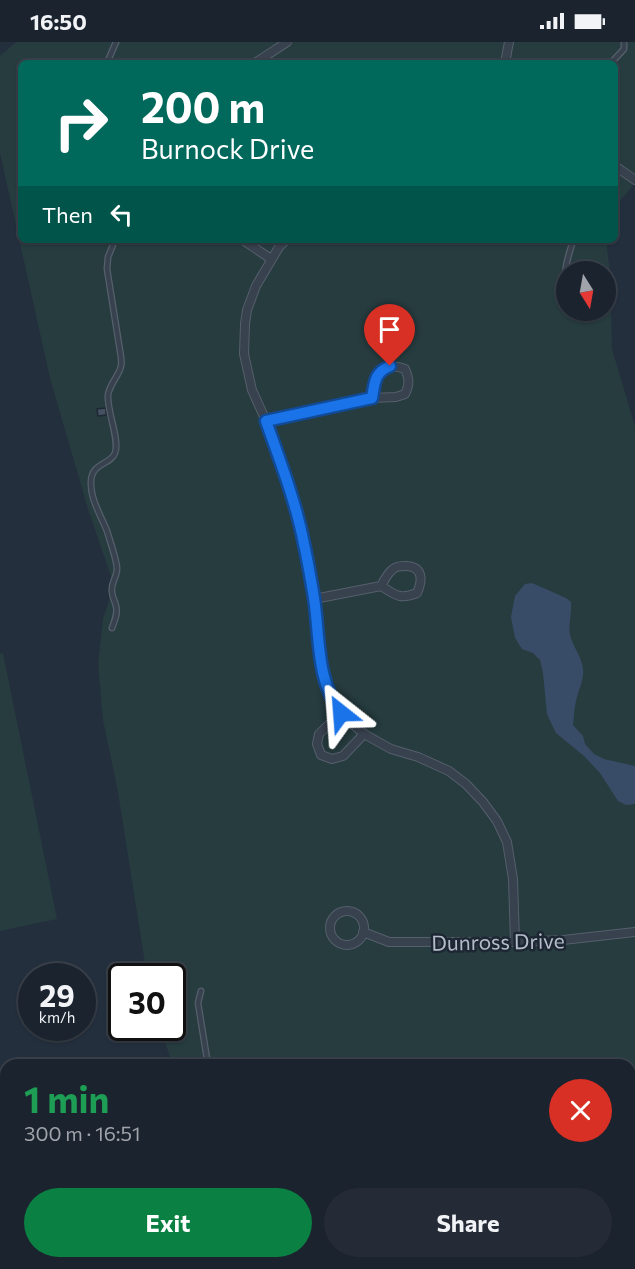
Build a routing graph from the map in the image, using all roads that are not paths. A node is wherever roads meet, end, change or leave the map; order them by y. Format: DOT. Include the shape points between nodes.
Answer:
graph roads {
  1 [pos="116,42"];
  2 [pos="288,42"];
  3 [pos="509,42"];
  4 [pos="624,42"];
  5 [pos="108,60"];
  6 [pos="260,60"];
  7 [pos="506,60"];
  8 [pos="614,60"];
  9 [pos="618,168"];
  10 [pos="635,180"];
  11 [pos="114,243"];
  12 [pos="247,243"];
  13 [pos="283,243"];
  14 [pos="572,243"];
  15 [pos="271,259"];
  16 [pos="568,261"];
  17 [pos="372,398"];
  18 [pos="266,421"];
  19 [pos="381,586"];
  20 [pos="314,599"];
  21 [pos="112,628"];
  22 [pos="341,713"];
  23 [pos="364,734"];
  24 [pos="635,932"];
  25 [pos="363,933"];
  26 [pos="515,942"];
  27 [pos="201,991"];
  28 [pos="207,1059"];
  1 -- 5 [label="lane"];
  2 -- 6 [label="street"];
  3 -- 7 [label="street"];
  4 -- 8 [label="lane" via="624,49"];
  9 -- 10 [label="street"];
  11 -- 21 [label="lane" via="107,269 122,367 108,394 116,446 112,458 93,472 91,483 118,573 112,587 117,608"];
  12 -- 15 [label="street"];
  13 -- 15 [label="street"];
  14 -- 16 [label="lane"];
  15 -- 18 [label="street" via="256,286 244,324 247,371"];
  17 -- 17 [label="street" via="405,394 409,386 405,369 382,369"];
  17 -- 18 [label="street"];
  18 -- 20 [label="street" via="301,526"];
  19 -- 19 [label="street" via="407,597 417,593 421,577 411,566 401,566 392,569"];
  19 -- 20 [label="street"];
  20 -- 22 [label="street" via="324,679"];
  22 -- 23 [label="street"];
  22 -- 23 [label="street" via="319,734 321,755 332,759 343,756"];
  23 -- 26 [label="street" via="449,771 466,784 497,821 507,842 513,879"];
  24 -- 26 [label="street, Dunross Drive"];
  25 -- 25 [label="street" via="356,942 345,945 335,940 330,925 335,915 350,911 362,921"];
  25 -- 26 [label="street, Dunross Drive" via="389,942"];
  27 -- 28 [label="lane" via="198,1004"];
}
